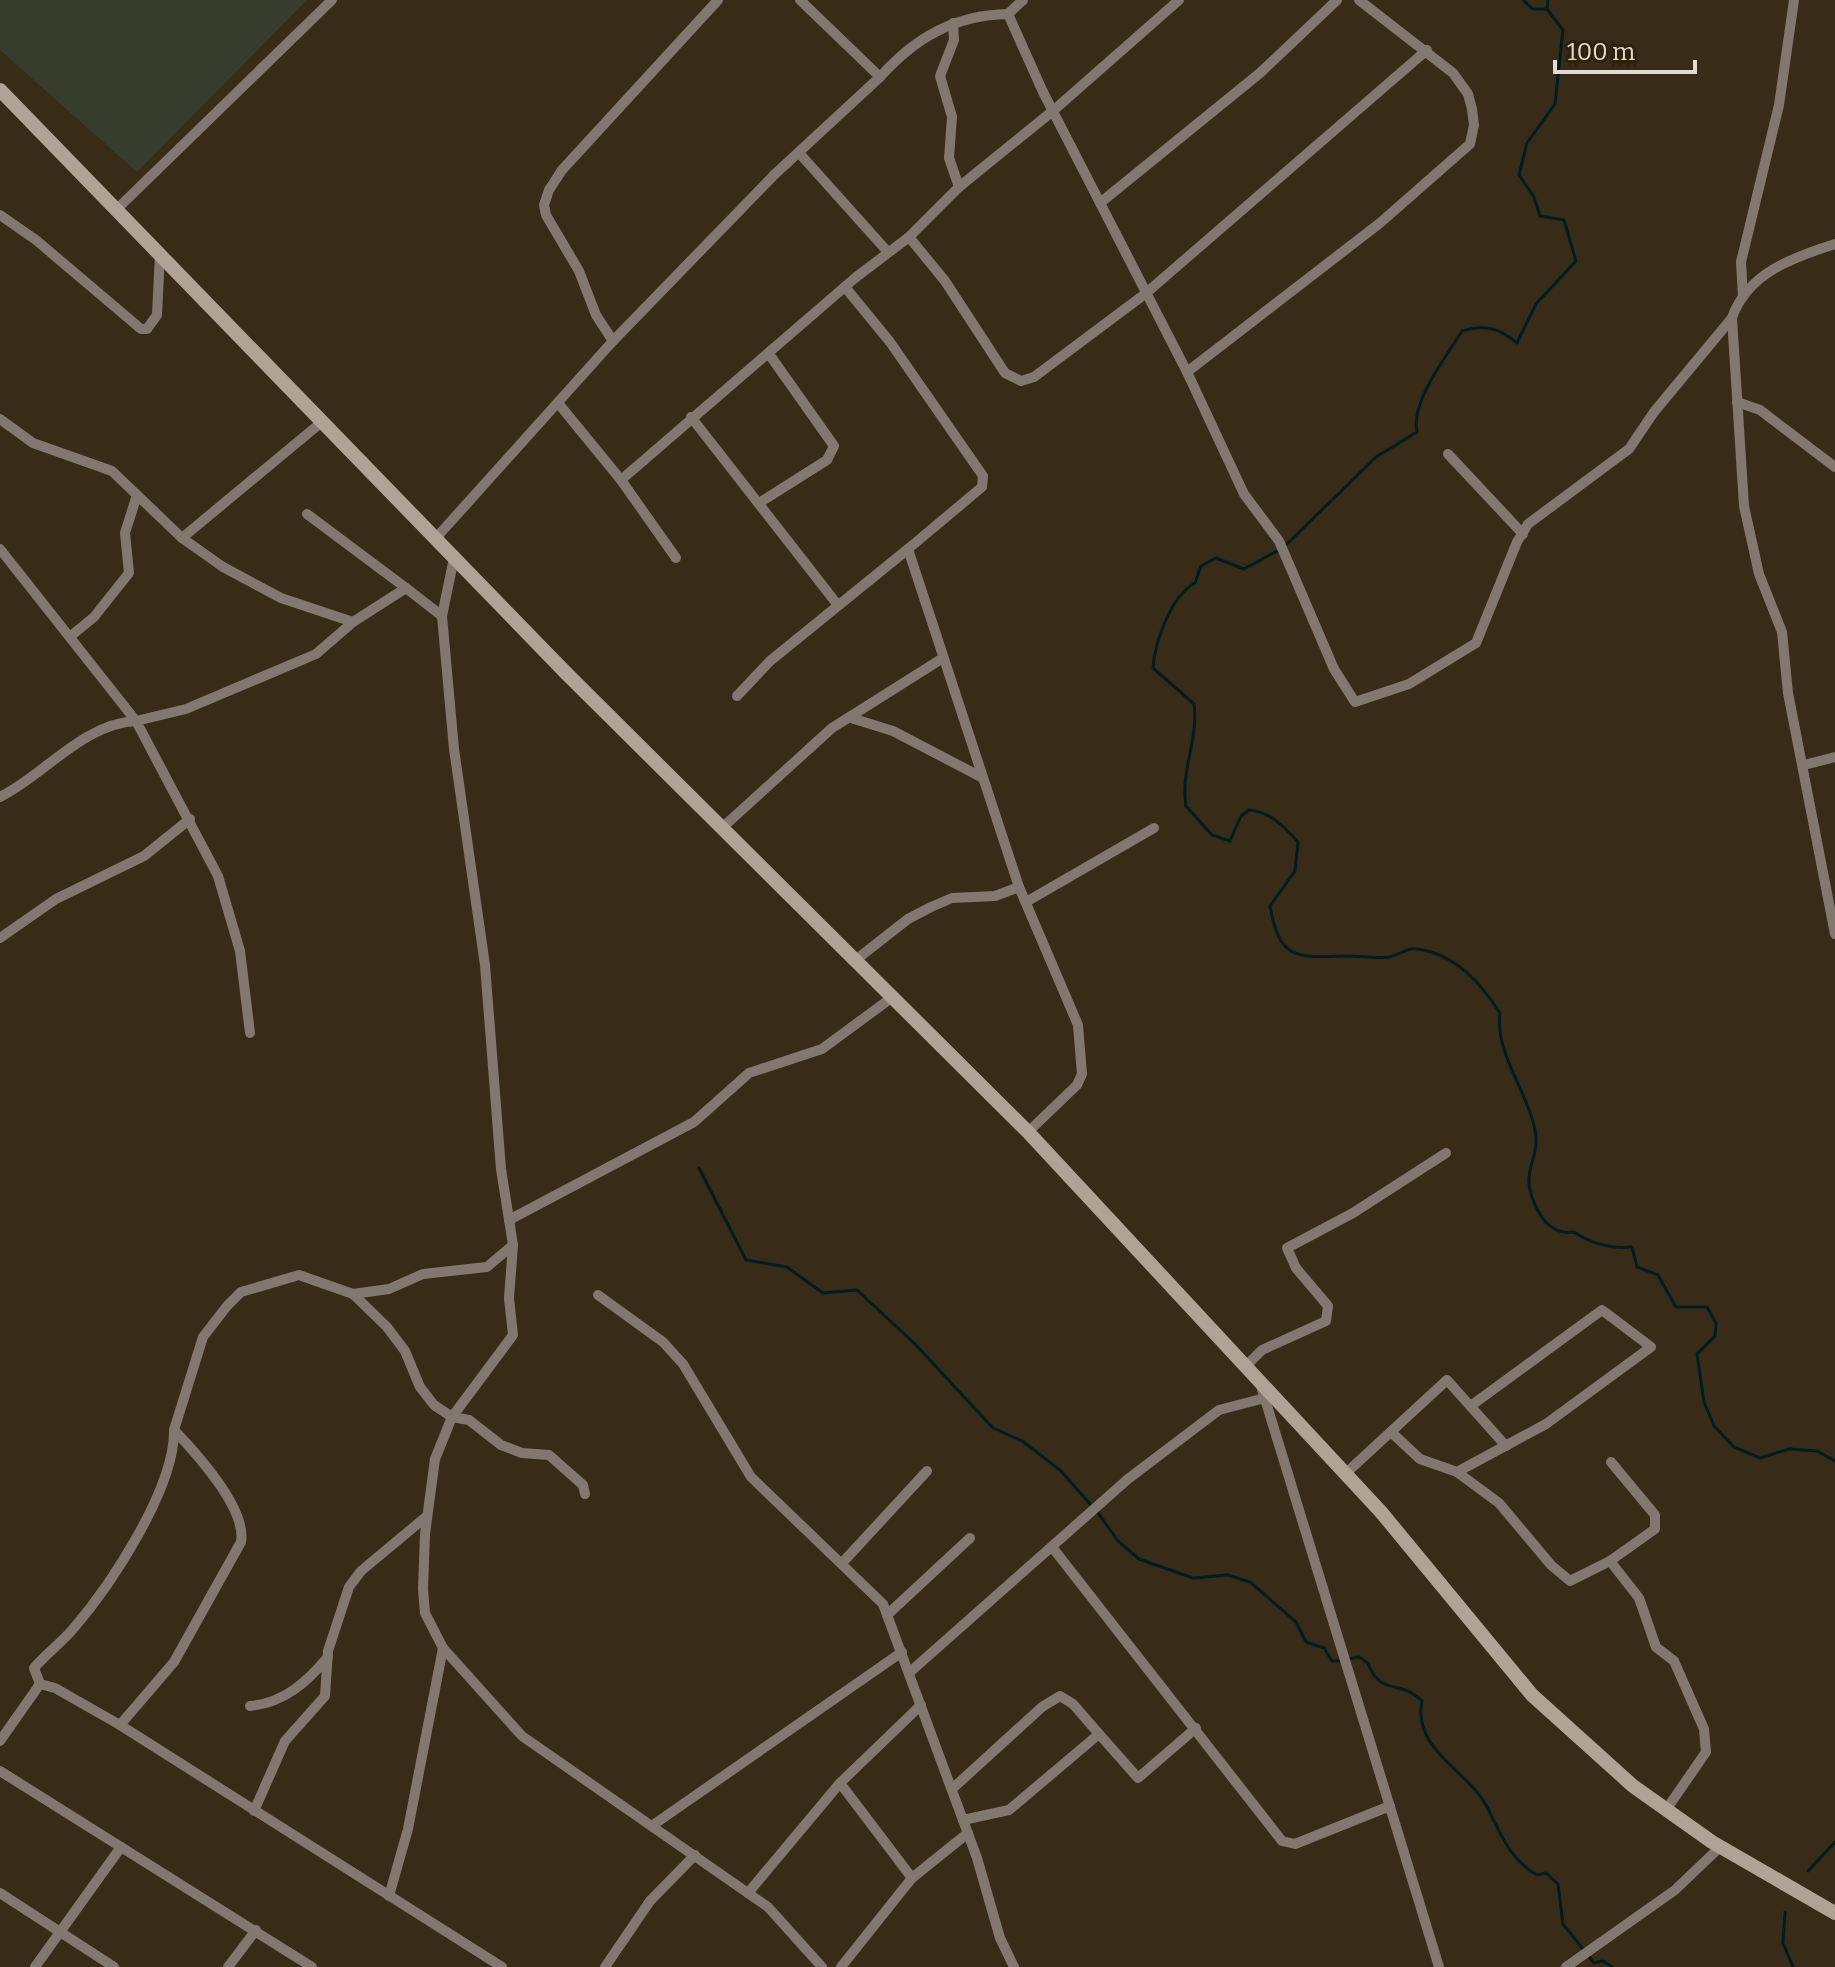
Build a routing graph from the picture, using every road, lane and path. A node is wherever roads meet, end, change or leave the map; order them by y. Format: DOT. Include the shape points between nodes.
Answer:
graph roads {
  1 [pos="332,0"];
  2 [pos="718,0"];
  3 [pos="800,0"];
  4 [pos="1023,0"];
  5 [pos="1179,0"];
  6 [pos="1337,0"];
  7 [pos="1359,0"];
  8 [pos="1794,0"];
  9 [pos="1008,14"];
  10 [pos="953,23"];
  11 [pos="1427,50"];
  12 [pos="880,77"];
  13 [pos="0,90"];
  14 [pos="1054,110"];
  15 [pos="800,154"];
  16 [pos="959,187"];
  17 [pos="1100,203"];
  18 [pos="118,208"];
  19 [pos="0,215"];
  20 [pos="909,237"];
  21 [pos="1835,244"];
  22 [pos="887,251"];
  23 [pos="160,252"];
  24 [pos="845,287"];
  25 [pos="1145,294"];
  26 [pos="1743,297"];
  27 [pos="1732,318"];
  28 [pos="613,341"];
  29 [pos="769,354"];
  30 [pos="1187,372"];
  31 [pos="1737,402"];
  32 [pos="558,403"];
  33 [pos="691,417"];
  34 [pos="0,419"];
  35 [pos="323,421"];
  36 [pos="1448,454"];
  37 [pos="1835,467"];
  38 [pos="621,480"];
  39 [pos="137,495"];
  40 [pos="759,503"];
  41 [pos="307,514"];
  42 [pos="1523,534"];
  43 [pos="182,538"];
  44 [pos="436,538"];
  45 [pos="0,549"];
  46 [pos="908,549"];
  47 [pos="454,558"];
  48 [pos="676,558"];
  49 [pos="406,588"];
  50 [pos="837,604"];
  51 [pos="442,616"];
  52 [pos="353,622"];
  53 [pos="72,635"];
  54 [pos="943,658"];
  55 [pos="737,696"];
  56 [pos="851,718"];
  57 [pos="136,721"];
  58 [pos="1835,757"];
  59 [pos="1804,765"];
  60 [pos="983,778"];
  61 [pos="0,797"];
  62 [pos="190,819"];
  63 [pos="723,827"];
  64 [pos="1154,828"];
  65 [pos="1019,887"];
  66 [pos="1026,902"];
  67 [pos="1835,934"];
  68 [pos="0,938"];
  69 [pos="857,959"];
  70 [pos="894,996"];
  71 [pos="250,1033"];
  72 [pos="1028,1132"];
  73 [pos="1446,1153"];
  74 [pos="509,1220"];
  75 [pos="513,1245"];
  76 [pos="353,1294"];
  77 [pos="598,1295"];
  78 [pos="1246,1366"];
  79 [pos="1259,1380"];
  80 [pos="1265,1398"];
  81 [pos="1472,1405"];
  82 [pos="452,1417"];
  83 [pos="174,1430"];
  84 [pos="1391,1432"];
  85 [pos="1506,1446"];
  86 [pos="1611,1462"];
  87 [pos="927,1471"];
  88 [pos="1457,1472"];
  89 [pos="1345,1474"];
  90 [pos="585,1494"];
  91 [pos="427,1516"];
  92 [pos="970,1538"];
  93 [pos="1052,1547"];
  94 [pos="1610,1561"];
  95 [pos="843,1562"];
  96 [pos="887,1615"];
  97 [pos="443,1648"];
  98 [pos="902,1652"];
  99 [pos="328,1657"];
  100 [pos="910,1672"];
  101 [pos="40,1684"];
  102 [pos="921,1705"];
  103 [pos="250,1706"];
  104 [pos="120,1725"];
  105 [pos="1196,1728"];
  106 [pos="1099,1734"];
  107 [pos="1,1740"];
  108 [pos="0,1771"];
  109 [pos="840,1783"];
  110 [pos="952,1789"];
  111 [pos="1390,1806"];
  112 [pos="1666,1810"];
  113 [pos="254,1811"];
  114 [pos="963,1820"];
  115 [pos="653,1825"];
  116 [pos="968,1833"];
  117 [pos="121,1847"];
  118 [pos="1720,1847"];
  119 [pos="695,1855"];
  120 [pos="912,1878"];
  121 [pos="0,1893"];
  122 [pos="748,1893"];
  123 [pos="389,1896"];
  124 [pos="1835,1913"];
  125 [pos="256,1930"];
  126 [pos="61,1935"];
  127 [pos="35,1967"];
  128 [pos="114,1967"];
  129 [pos="228,1967"];
  130 [pos="312,1967"];
  131 [pos="502,1967"];
  132 [pos="605,1967"];
  133 [pos="822,1967"];
  134 [pos="841,1967"];
  135 [pos="1014,1967"];
  136 [pos="1439,1967"];
  137 [pos="1566,1967"];
  1 -- 18 [label="street"];
  2 -- 28 [label="street" via="562,170 544,205"];
  3 -- 12 [label="street"];
  4 -- 9 [label="street"];
  5 -- 14 [label="street"];
  6 -- 17 [label="street" via="1260,73"];
  7 -- 11 [label="street"];
  8 -- 26 [label="street" via="1779,105 1741,262"];
  9 -- 10 [label="street"];
  9 -- 14 [label="street"];
  10 -- 12 [label="street" via="917,41"];
  10 -- 16 [label="street" via="954,40 940,76 952,117 949,158"];
  11 -- 25 [label="street"];
  11 -- 30 [label="street" via="1468,94 1474,125 1470,144 1380,223"];
  12 -- 15 [label="street"];
  13 -- 18 [label="main road"];
  14 -- 16 [label="street"];
  14 -- 17 [label="street"];
  15 -- 22 [label="street"];
  15 -- 28 [label="street"];
  16 -- 20 [label="street"];
  17 -- 25 [label="street"];
  18 -- 23 [label="main road"];
  19 -- 23 [label="street" via="141,329 157,315"];
  20 -- 22 [label="street"];
  20 -- 25 [label="street" via="1012,380 1034,377"];
  21 -- 26 [label="street" via="1781,264"];
  22 -- 24 [label="street"];
  23 -- 35 [label="main road"];
  24 -- 29 [label="street"];
  24 -- 46 [label="street" via="983,476 982,487"];
  25 -- 30 [label="street"];
  26 -- 27 [label="street"];
  27 -- 31 [label="street"];
  27 -- 42 [label="street" via="1629,449 1551,505"];
  28 -- 32 [label="street"];
  29 -- 33 [label="street"];
  29 -- 40 [label="street" via="834,446 827,460"];
  30 -- 42 [label="street" via="1244,494 1279,541 1334,669 1355,702 1409,684 1476,643"];
  31 -- 37 [label="street" via="1760,410"];
  31 -- 59 [label="street" via="1744,506 1759,574 1782,632 1788,693"];
  32 -- 38 [label="street"];
  32 -- 44 [label="street"];
  33 -- 38 [label="street"];
  33 -- 40 [label="street"];
  34 -- 39 [label="street" via="33,443 101,464"];
  35 -- 43 [label="street"];
  35 -- 44 [label="main road"];
  36 -- 42 [label="street"];
  38 -- 48 [label="street"];
  39 -- 43 [label="street"];
  39 -- 53 [label="street" via="125,533 129,573 94,617"];
  40 -- 50 [label="street"];
  41 -- 49 [label="street"];
  43 -- 52 [label="street" via="271,594"];
  44 -- 47 [label="main road"];
  45 -- 53 [label="street"];
  46 -- 50 [label="street"];
  46 -- 54 [label="street"];
  47 -- 51 [label="street"];
  47 -- 63 [label="main road"];
  49 -- 51 [label="street"];
  49 -- 52 [label="street"];
  50 -- 55 [label="street"];
  51 -- 74 [label="street" via="454,749 485,965"];
  52 -- 57 [label="street" via="303,660 186,709"];
  53 -- 57 [label="street"];
  54 -- 56 [label="street"];
  54 -- 60 [label="street"];
  56 -- 60 [label="street" via="893,731"];
  56 -- 63 [label="street" via="832,728"];
  57 -- 61 [label="street" via="97,731"];
  57 -- 62 [label="street"];
  58 -- 59 [label="street"];
  59 -- 67 [label="street"];
  60 -- 65 [label="street"];
  62 -- 68 [label="street" via="144,856 56,899"];
  62 -- 71 [label="street" via="233,921"];
  63 -- 69 [label="main road"];
  64 -- 66 [label="street"];
  65 -- 66 [label="street"];
  65 -- 69 [label="street" via="995,896 952,898 931,907"];
  66 -- 72 [label="street" via="1078,1025 1082,1074"];
  69 -- 70 [label="main road"];
  70 -- 72 [label="main road"];
  70 -- 74 [label="street" via="822,1049 749,1073 694,1122"];
  72 -- 78 [label="main road"];
  73 -- 78 [label="street" via="1287,1248 1296,1268 1328,1306 1326,1321 1262,1350"];
  74 -- 75 [label="street"];
  75 -- 76 [label="street" via="487,1267 423,1274 389,1289"];
  75 -- 82 [label="street" via="513,1335"];
  76 -- 82 [label="street" via="405,1351 434,1405"];
  76 -- 83 [label="street" via="299,1275 241,1292 203,1337"];
  77 -- 95 [label="street" via="663,1342 683,1364 751,1477"];
  78 -- 79 [label="main road"];
  79 -- 80 [label="street"];
  79 -- 89 [label="main road"];
  80 -- 93 [label="street" via="1219,1410 1128,1479"];
  80 -- 111 [label="street"];
  81 -- 84 [label="street" via="1447,1380"];
  81 -- 85 [label="street"];
  81 -- 85 [label="street" via="1602,1310 1651,1347 1546,1424"];
  82 -- 90 [label="street" via="469,1420 511,1449 549,1455 573,1474"];
  82 -- 91 [label="street" via="435,1459"];
  83 -- 101 [label="street" via="174,1450 160,1493 91,1607 34,1668"];
  83 -- 104 [label="street" via="228,1499 242,1525 241,1542 174,1662"];
  84 -- 88 [label="street" via="1420,1459"];
  84 -- 89 [label="street"];
  85 -- 88 [label="street"];
  86 -- 94 [label="street" via="1657,1522 1655,1529"];
  87 -- 95 [label="street"];
  88 -- 94 [label="street" via="1499,1503 1570,1581"];
  89 -- 112 [label="main road" via="1532,1695"];
  91 -- 97 [label="street" via="425,1613"];
  91 -- 99 [label="street" via="349,1587"];
  92 -- 96 [label="street"];
  93 -- 100 [label="street"];
  93 -- 105 [label="street"];
  94 -- 112 [label="street" via="1639,1598 1656,1647 1674,1661 1704,1729 1706,1752"];
  95 -- 96 [label="street"];
  96 -- 98 [label="street"];
  97 -- 115 [label="street" via="522,1736"];
  97 -- 123 [label="street" via="408,1829"];
  98 -- 100 [label="street"];
  98 -- 115 [label="street"];
  99 -- 103 [label="street" via="294,1690 270,1704"];
  99 -- 113 [label="street" via="325,1696 285,1741"];
  100 -- 102 [label="street"];
  101 -- 104 [label="street"];
  101 -- 107 [label="street"];
  102 -- 109 [label="street"];
  102 -- 110 [label="street"];
  104 -- 113 [label="street"];
  105 -- 106 [label="street" via="1138,1778"];
  105 -- 111 [label="street" via="1289,1845"];
  106 -- 110 [label="street" via="1060,1696"];
  106 -- 114 [label="street" via="1009,1810"];
  108 -- 117 [label="street"];
  109 -- 120 [label="street"];
  109 -- 122 [label="street"];
  110 -- 114 [label="street"];
  111 -- 136 [label="street"];
  112 -- 118 [label="main road"];
  113 -- 123 [label="street"];
  114 -- 116 [label="street"];
  115 -- 119 [label="street"];
  116 -- 120 [label="street"];
  116 -- 135 [label="street"];
  117 -- 125 [label="street"];
  117 -- 126 [label="street"];
  118 -- 124 [label="main road"];
  118 -- 137 [label="street" via="1675,1890"];
  119 -- 122 [label="street"];
  119 -- 132 [label="street" via="650,1901"];
  120 -- 134 [label="street"];
  121 -- 126 [label="street"];
  122 -- 133 [label="street" via="768,1907"];
  123 -- 131 [label="street"];
  125 -- 129 [label="street"];
  125 -- 130 [label="street"];
  126 -- 127 [label="street"];
  126 -- 128 [label="street"];
}
